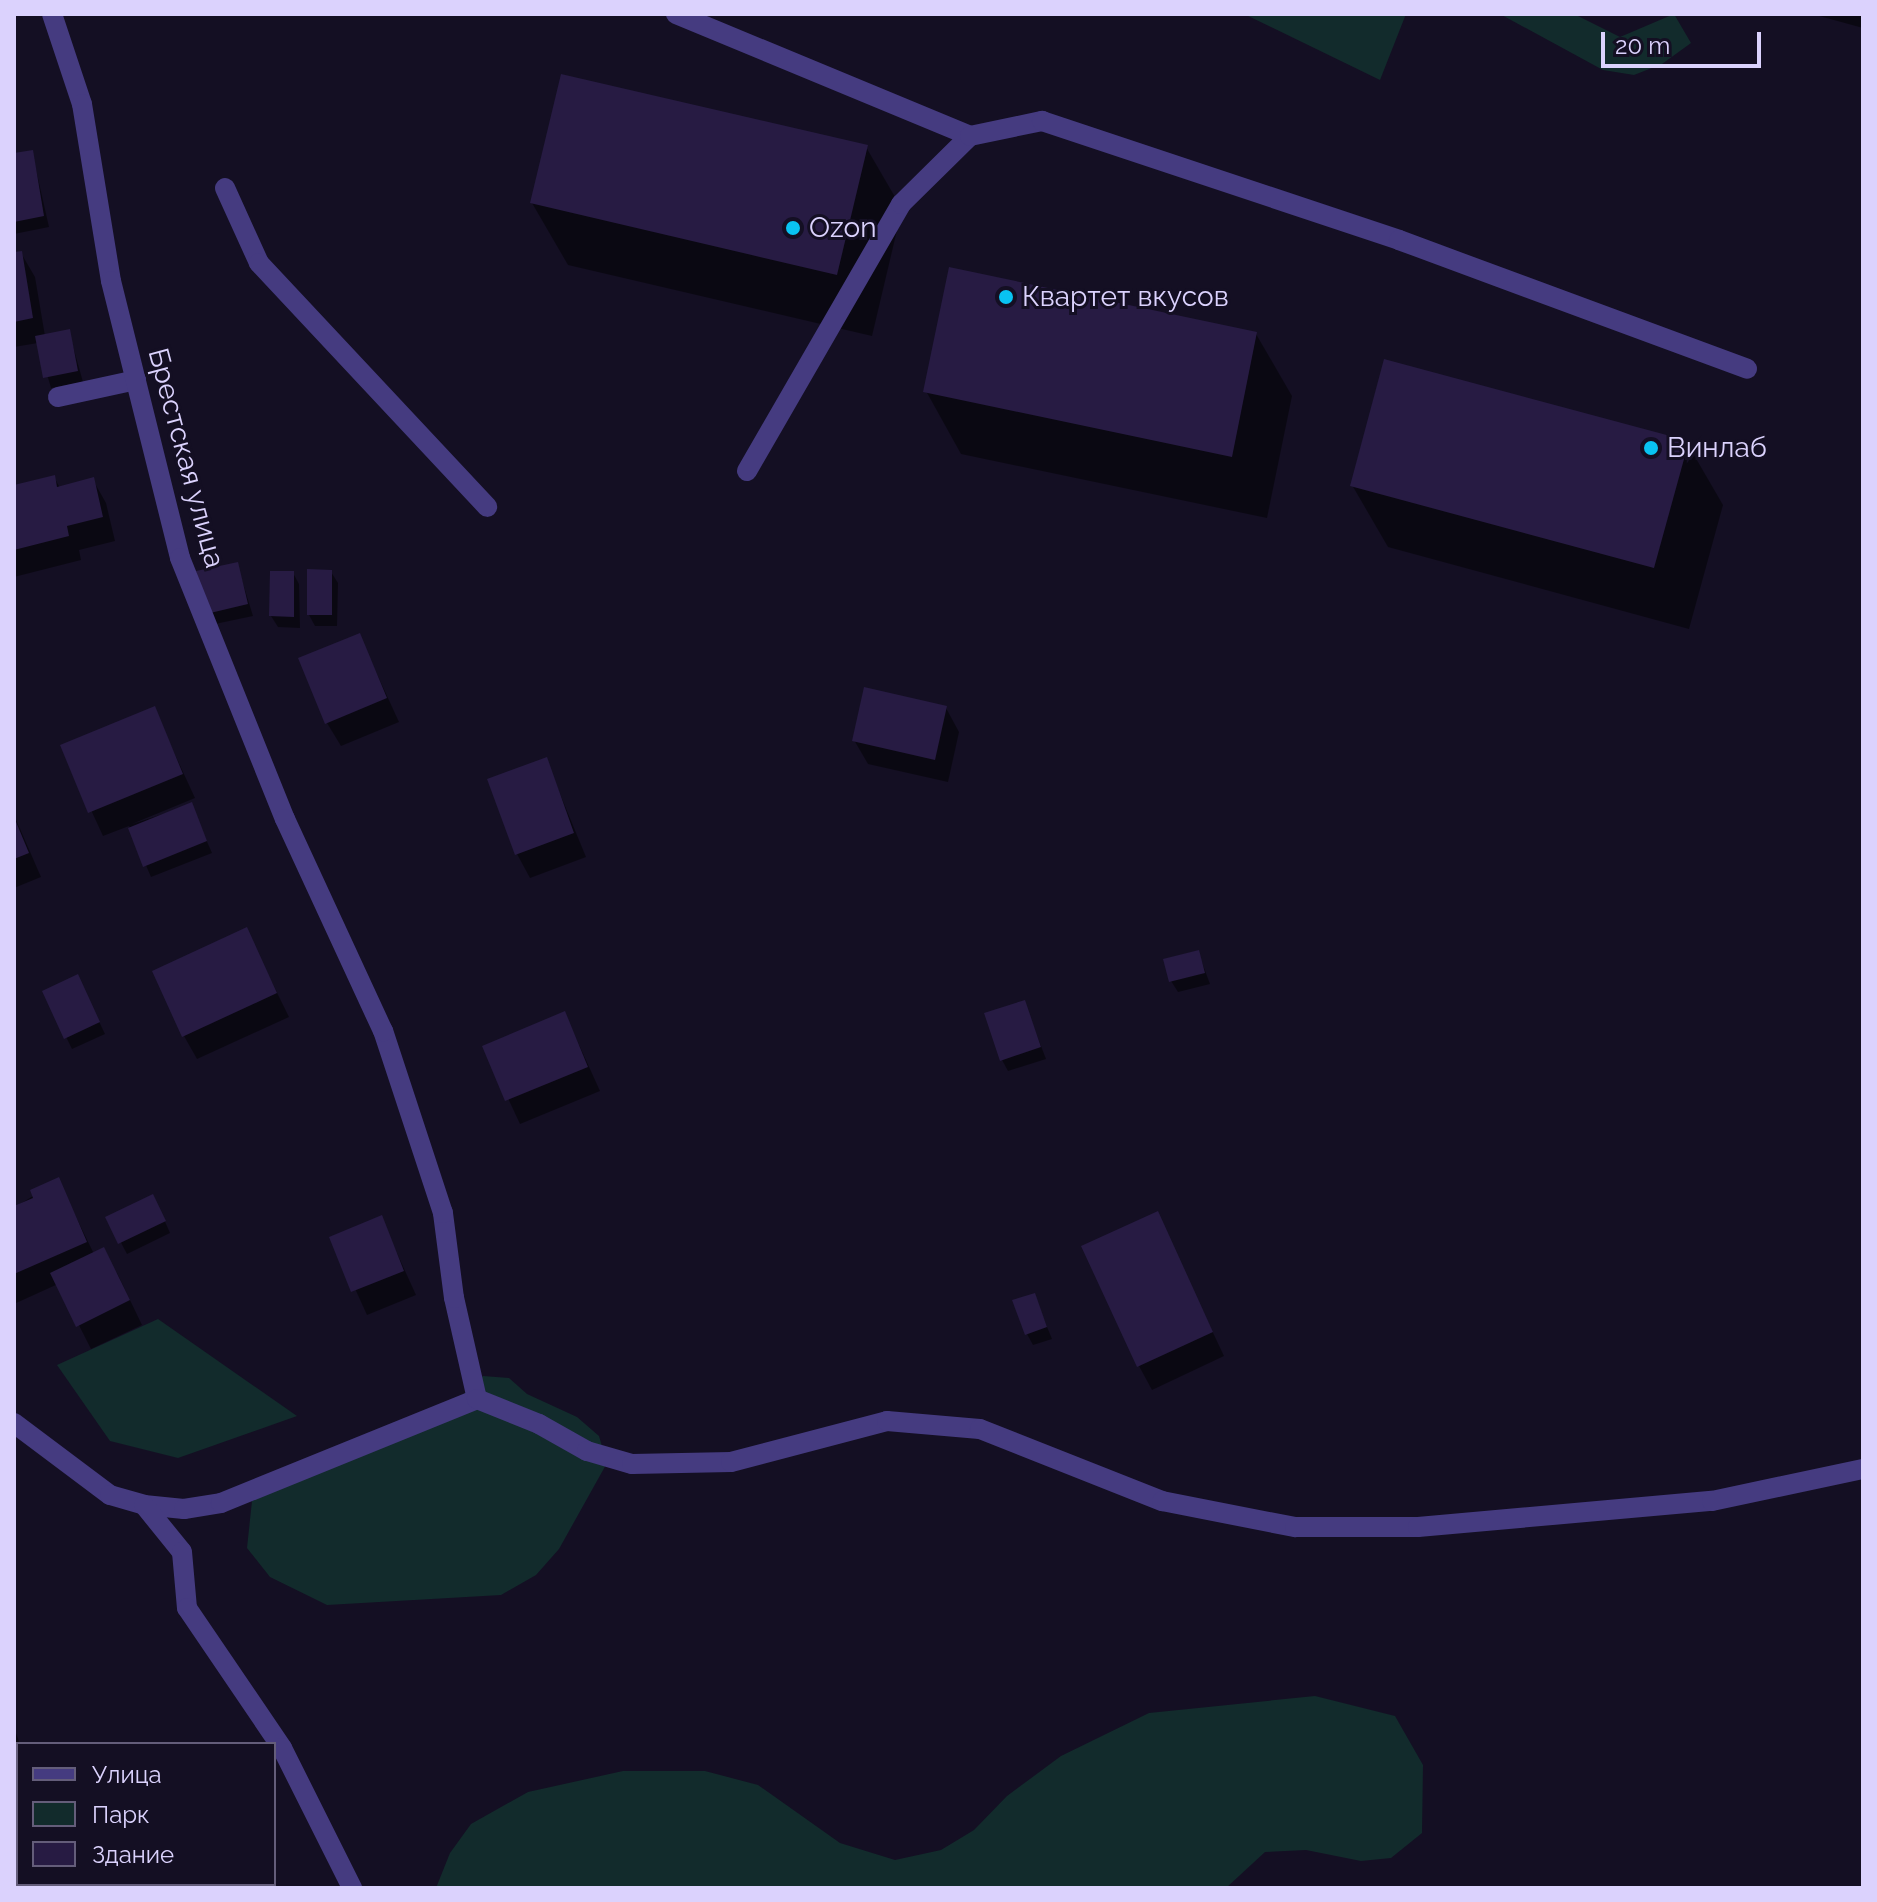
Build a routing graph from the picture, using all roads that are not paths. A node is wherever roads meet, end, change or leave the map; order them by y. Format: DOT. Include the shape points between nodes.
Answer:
graph roads {
  1 [pos="52,14"];
  2 [pos="676,14"];
  3 [pos="970,136"];
  4 [pos="225,188"];
  5 [pos="1747,369"];
  6 [pos="136,380"];
  7 [pos="58,397"];
  8 [pos="747,471"];
  9 [pos="487,507"];
  10 [pos="477,1399"];
  11 [pos="14,1423"];
  12 [pos="1863,1469"];
  13 [pos="144,1505"];
  14 [pos="352,1888"];
  1 -- 6 [label="street, Брестская улица" via="82,104 111,281"];
  2 -- 3 [label="street"];
  3 -- 5 [label="street" via="1042,121 1399,240"];
  3 -- 8 [label="street" via="901,204"];
  4 -- 9 [label="street" via="259,263"];
  6 -- 7 [label="street"];
  6 -- 10 [label="street, Брестская улица" via="180,558 285,819 383,1031 443,1213 454,1298"];
  10 -- 12 [label="street" via="587,1451 632,1464 731,1462 887,1421 967,1426 1162,1501 1295,1527 1418,1527 1712,1501"];
  10 -- 13 [label="street" via="221,1503 184,1509"];
  11 -- 13 [label="street" via="110,1495"];
  13 -- 14 [label="street" via="182,1552 187,1608 282,1748"];
}
